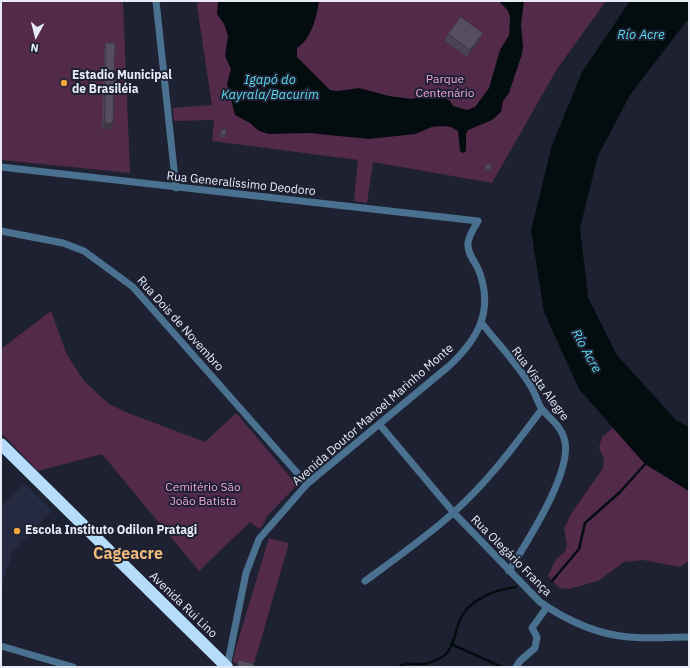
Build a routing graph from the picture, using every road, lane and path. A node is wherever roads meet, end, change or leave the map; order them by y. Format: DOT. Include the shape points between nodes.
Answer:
graph roads {
  1 [pos="156,1"];
  2 [pos="1,167"];
  3 [pos="176,188"];
  4 [pos="478,221"];
  5 [pos="1,231"];
  6 [pos="481,322"];
  7 [pos="542,409"];
  8 [pos="380,425"];
  9 [pos="1,444"];
  10 [pos="307,484"];
  11 [pos="454,513"];
  12 [pos="509,570"];
  13 [pos="365,581"];
  14 [pos="547,607"];
  15 [pos="689,637"];
  16 [pos="1,646"];
  17 [pos="74,667"];
  18 [pos="227,667"];
  19 [pos="516,667"];
  1 -- 3 [label="street"];
  2 -- 3 [label="street, Rua Generalíssimo Deodoro"];
  3 -- 4 [label="street, Rua Generalíssimo Deodoro"];
  4 -- 6 [label="street, Avenida Doutor Manoel Marinho Monte" via="470,234 468,248 484,284 485,306"];
  5 -- 10 [label="street, Rua Dois de Novembro" via="63,243 84,251 133,287"];
  6 -- 7 [label="street, Rua Vista Alegre" via="530,385"];
  6 -- 8 [label="street, Avenida Doutor Manoel Marinho Monte" via="477,334 463,353"];
  7 -- 11 [label="street" via="507,456"];
  7 -- 12 [label="street, Rua Vista Alegre" via="557,423 565,439 565,454 561,473 541,516"];
  8 -- 10 [label="street, Avenida Doutor Manoel Marinho Monte"];
  8 -- 11 [label="street, Rua Olegário França"];
  9 -- 18 [label="highway, Avenida Rui Lino"];
  10 -- 18 [label="street, Avenida Doutor Manoel Marinho Monte" via="259,540 246,573"];
  11 -- 12 [label="street, Rua Olegário França"];
  11 -- 13 [label="street"];
  12 -- 14 [label="street, Rua Olegário França"];
  14 -- 15 [label="street, Rua Olegário França" via="573,621 609,634 628,637"];
  14 -- 19 [label="street" via="532,628 537,637 535,648"];
  16 -- 17 [label="street"];
}
